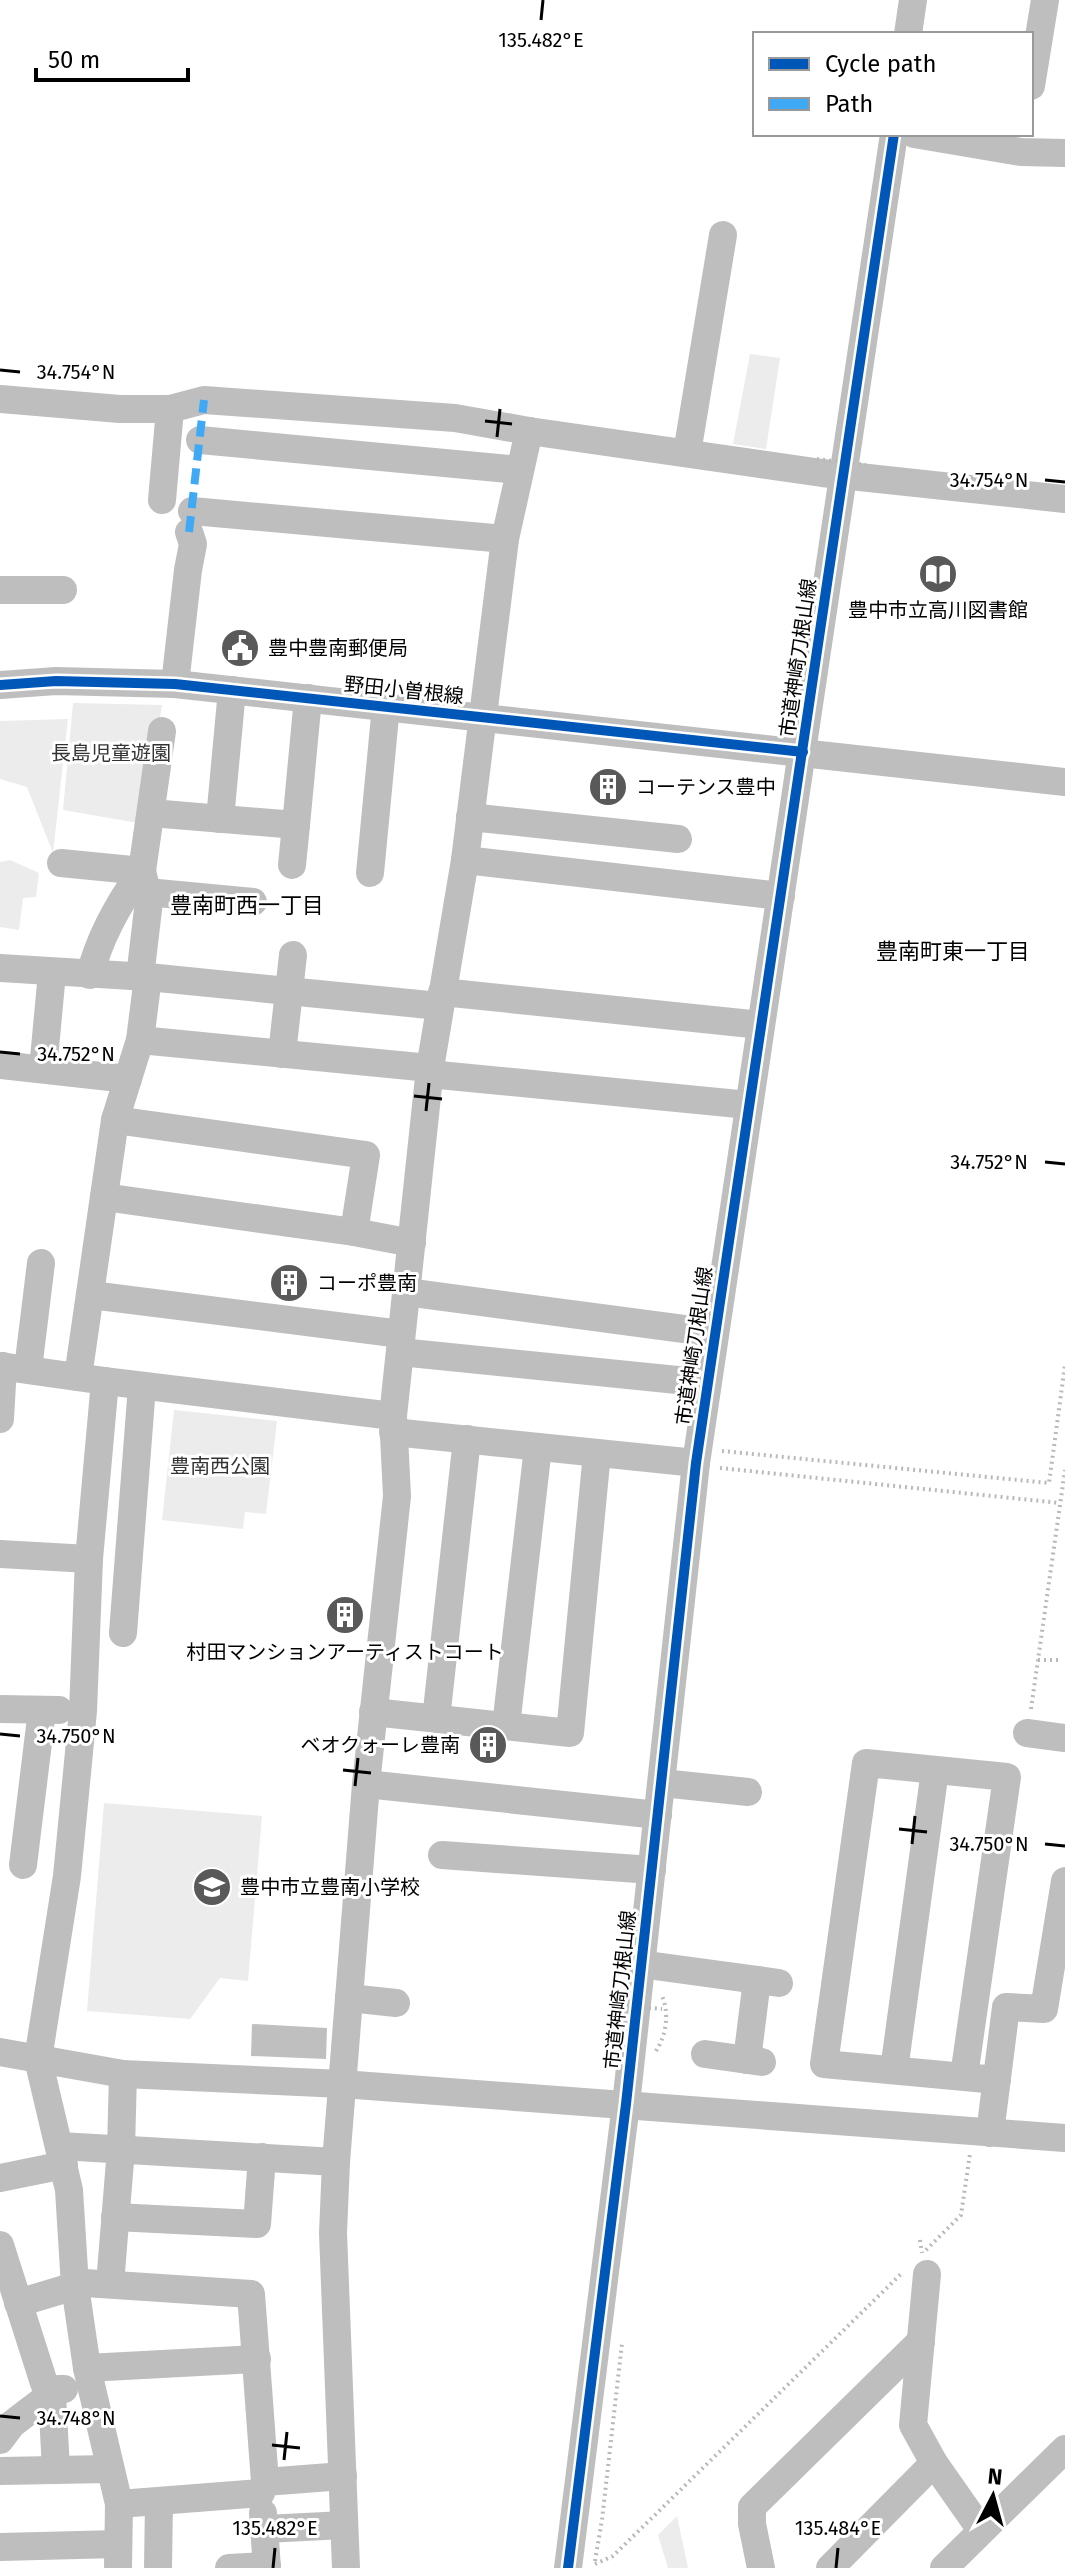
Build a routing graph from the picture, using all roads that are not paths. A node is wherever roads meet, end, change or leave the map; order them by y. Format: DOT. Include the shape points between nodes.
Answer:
graph roads {
  1 [pos="913,0"];
  2 [pos="1045,0"];
  3 [pos="908,32"];
  4 [pos="1033,74"];
  5 [pos="894,136"];
  6 [pos="938,136"];
  7 [pos="1022,143"];
  8 [pos="1065,153"];
  9 [pos="723,235"];
  10 [pos="0,399"];
  11 [pos="170,409"];
  12 [pos="529,431"];
  13 [pos="200,440"];
  14 [pos="687,453"];
  15 [pos="519,470"];
  16 [pos="854,470"];
  17 [pos="1065,499"];
  18 [pos="162,500"];
  19 [pos="505,539"];
  20 [pos="0,590"];
  21 [pos="63,590"];
  22 [pos="175,684"];
  23 [pos="0,685"];
  24 [pos="232,690"];
  25 [pos="308,698"];
  26 [pos="386,706"];
  27 [pos="483,716"];
  28 [pos="162,731"];
  29 [pos="803,752"];
  30 [pos="1065,782"];
  31 [pos="151,813"];
  32 [pos="470,817"];
  33 [pos="220,819"];
  34 [pos="296,825"];
  35 [pos="678,839"];
  36 [pos="465,860"];
  37 [pos="61,863"];
  38 [pos="292,865"];
  39 [pos="370,873"];
  40 [pos="146,888"];
  41 [pos="781,896"];
  42 [pos="253,902"];
  43 [pos="293,955"];
  44 [pos="0,968"];
  45 [pos="52,973"];
  46 [pos="90,975"];
  47 [pos="144,977"];
  48 [pos="289,992"];
  49 [pos="440,999"];
  50 [pos="761,1025"];
  51 [pos="140,1040"];
  52 [pos="282,1054"];
  53 [pos="0,1065"];
  54 [pos="430,1068"];
  55 [pos="43,1069"];
  56 [pos="128,1079"];
  57 [pos="749,1105"];
  58 [pos="115,1120"];
  59 [pos="104,1197"];
  60 [pos="354,1232"];
  61 [pos="412,1243"];
  62 [pos="41,1263"];
  63 [pos="406,1292"];
  64 [pos="91,1295"];
  65 [pos="714,1333"];
  66 [pos="400,1343"];
  67 [pos="10,1367"];
  68 [pos="92,1379"];
  69 [pos="707,1383"];
  70 [pos="142,1386"];
  71 [pos="0,1419"];
  72 [pos="393,1424"];
  73 [pos="467,1439"];
  74 [pos="538,1447"];
  75 [pos="597,1453"];
  76 [pos="696,1463"];
  77 [pos="0,1554"];
  78 [pos="89,1559"];
  79 [pos="123,1633"];
  80 [pos="0,1709"];
  81 [pos="42,1710"];
  82 [pos="83,1711"];
  83 [pos="373,1712"];
  84 [pos="436,1719"];
  85 [pos="506,1726"];
  86 [pos="1027,1733"];
  87 [pos="1065,1738"];
  88 [pos="935,1770"];
  89 [pos="662,1783"];
  90 [pos="366,1784"];
  91 [pos="748,1792"];
  92 [pos="658,1815"];
  93 [pos="442,1855"];
  94 [pos="23,1865"];
  95 [pos="652,1870"];
  96 [pos="1065,1881"];
  97 [pos="653,1966"];
  98 [pos="349,1998"];
  99 [pos="396,2003"];
  100 [pos="0,2052"];
  101 [pos="705,2054"];
  102 [pos="38,2059"];
  103 [pos="894,2070"];
  104 [pos="123,2074"];
  105 [pos="964,2076"];
  106 [pos="997,2080"];
  107 [pos="342,2084"];
  108 [pos="626,2104"];
  109 [pos="1065,2138"];
  110 [pos="981,2139"];
  111 [pos="121,2149"];
  112 [pos="62,2156"];
  113 [pos="262,2157"];
  114 [pos="336,2162"];
  115 [pos="0,2178"];
  116 [pos="115,2217"];
  117 [pos="2,2262"];
  118 [pos="920,2264"];
  119 [pos="110,2284"];
  120 [pos="75,2286"];
  121 [pos="18,2303"];
  122 [pos="921,2341"];
  123 [pos="257,2359"];
  124 [pos="88,2376"];
  125 [pos="52,2394"];
  126 [pos="0,2440"];
  127 [pos="1065,2449"];
  128 [pos="934,2463"];
  129 [pos="110,2469"];
  130 [pos="56,2470"];
  131 [pos="0,2471"];
  132 [pos="343,2476"];
  133 [pos="263,2488"];
  134 [pos="159,2502"];
  135 [pos="119,2504"];
  136 [pos="344,2525"];
  137 [pos="266,2529"];
  138 [pos="981,2530"];
  139 [pos="0,2547"];
  140 [pos="118,2556"];
  141 [pos="581,2566"];
  142 [pos="267,2567"];
  143 [pos="158,2568"];
  144 [pos="229,2568"];
  145 [pos="346,2568"];
  146 [pos="761,2568"];
  147 [pos="830,2568"];
  148 [pos="944,2568"];
  1 -- 3 [label="street"];
  2 -- 4 [label="street"];
  5 -- 16 [label="street, 市道神崎刀根山線"];
  6 -- 7 [label="street"];
  7 -- 8 [label="street"];
  9 -- 14 [label="street"];
  10 -- 11 [label="street"];
  11 -- 12 [label="street" via="204,400 455,418"];
  11 -- 18 [label="street"];
  12 -- 14 [label="street"];
  12 -- 15 [label="street"];
  13 -- 15 [label="street"];
  14 -- 16 [label="street"];
  15 -- 19 [label="street"];
  16 -- 17 [label="street"];
  16 -- 29 [label="street, 市道神崎刀根山線"];
  19 -- 22 [label="street" via="190,522 193,544"];
  19 -- 27 [label="street"];
  20 -- 21 [label="street"];
  22 -- 23 [label="street, 野田小曽根線"];
  22 -- 24 [label="street, 野田小曽根線"];
  24 -- 25 [label="street, 野田小曽根線"];
  24 -- 33 [label="street"];
  25 -- 26 [label="street, 野田小曽根線"];
  25 -- 34 [label="street"];
  26 -- 27 [label="street, 野田小曽根線"];
  26 -- 39 [label="street"];
  27 -- 29 [label="street, 野田小曽根線"];
  27 -- 32 [label="street"];
  28 -- 31 [label="street"];
  29 -- 30 [label="street, 野田小曽根線"];
  29 -- 41 [label="street, 市道神崎刀根山線"];
  31 -- 33 [label="street"];
  31 -- 40 [label="street"];
  32 -- 35 [label="street"];
  32 -- 36 [label="street"];
  33 -- 34 [label="street"];
  34 -- 38 [label="street"];
  36 -- 41 [label="street"];
  36 -- 49 [label="street"];
  37 -- 40 [label="street"];
  40 -- 42 [label="street"];
  40 -- 46 [label="street" via="129,889"];
  40 -- 47 [label="street"];
  41 -- 50 [label="street, 市道神崎刀根山線"];
  43 -- 48 [label="street"];
  44 -- 45 [label="street"];
  45 -- 46 [label="street"];
  45 -- 55 [label="street"];
  46 -- 47 [label="street"];
  47 -- 48 [label="street"];
  47 -- 51 [label="street"];
  48 -- 49 [label="street"];
  48 -- 52 [label="street"];
  49 -- 50 [label="street"];
  49 -- 54 [label="street"];
  50 -- 57 [label="street, 市道神崎刀根山線"];
  51 -- 52 [label="street"];
  51 -- 56 [label="street"];
  52 -- 54 [label="street"];
  53 -- 55 [label="street"];
  54 -- 57 [label="street" via="439,1075"];
  54 -- 61 [label="street"];
  55 -- 56 [label="street"];
  56 -- 58 [label="street"];
  57 -- 65 [label="street, 市道神崎刀根山線"];
  58 -- 59 [label="street"];
  58 -- 60 [label="street" via="366,1155"];
  59 -- 60 [label="street"];
  59 -- 64 [label="street"];
  60 -- 61 [label="street"];
  61 -- 63 [label="street"];
  62 -- 67 [label="street"];
  63 -- 65 [label="street"];
  63 -- 66 [label="street"];
  64 -- 66 [label="street"];
  64 -- 68 [label="street"];
  65 -- 69 [label="street, 市道神崎刀根山線"];
  66 -- 69 [label="street"];
  66 -- 72 [label="street"];
  67 -- 68 [label="street"];
  67 -- 71 [label="street"];
  68 -- 70 [label="street"];
  68 -- 78 [label="street"];
  69 -- 76 [label="street, 市道神崎刀根山線"];
  70 -- 72 [label="street"];
  70 -- 79 [label="street"];
  72 -- 73 [label="street"];
  72 -- 83 [label="street" via="397,1496"];
  73 -- 74 [label="street"];
  73 -- 84 [label="street"];
  74 -- 75 [label="street"];
  74 -- 85 [label="street"];
  75 -- 76 [label="street"];
  75 -- 85 [label="street" via="570,1733"];
  76 -- 89 [label="street, 市道神崎刀根山線"];
  77 -- 78 [label="street"];
  78 -- 82 [label="street"];
  80 -- 81 [label="street"];
  81 -- 82 [label="street"];
  81 -- 94 [label="street"];
  82 -- 102 [label="street" via="67,1876"];
  83 -- 84 [label="street"];
  83 -- 90 [label="street"];
  84 -- 85 [label="street"];
  86 -- 87 [label="street"];
  88 -- 103 [label="street"];
  88 -- 103 [label="street" via="866,1763 824,2064"];
  88 -- 105 [label="street" via="1007,1777"];
  89 -- 91 [label="street"];
  89 -- 92 [label="street, 市道神崎刀根山線"];
  90 -- 92 [label="street"];
  90 -- 98 [label="street"];
  92 -- 95 [label="street, 市道神崎刀根山線"];
  93 -- 95 [label="street"];
  95 -- 97 [label="street, 市道神崎刀根山線"];
  96 -- 106 [label="street" via="1044,2009 1006,2007"];
  97 -- 101 [label="street" via="768,1981 754,2061"];
  97 -- 108 [label="street, 市道神崎刀根山線"];
  98 -- 99 [label="street"];
  98 -- 107 [label="street"];
  100 -- 102 [label="street"];
  102 -- 104 [label="street"];
  102 -- 112 [label="street"];
  103 -- 105 [label="street"];
  104 -- 107 [label="street"];
  104 -- 111 [label="street"];
  105 -- 106 [label="street"];
  106 -- 110 [label="street"];
  107 -- 108 [label="street"];
  107 -- 114 [label="street"];
  108 -- 110 [label="street"];
  108 -- 141 [label="street, 市道神崎刀根山線"];
  109 -- 110 [label="street"];
  111 -- 112 [label="street"];
  111 -- 113 [label="street"];
  111 -- 116 [label="street"];
  112 -- 115 [label="street"];
  112 -- 120 [label="street"];
  113 -- 114 [label="street"];
  113 -- 116 [label="street" via="257,2224"];
  114 -- 132 [label="street" via="333,2233"];
  116 -- 119 [label="street"];
  117 -- 121 [label="street"];
  118 -- 122 [label="street"];
  119 -- 120 [label="street"];
  119 -- 123 [label="street" via="251,2294"];
  120 -- 121 [label="street"];
  120 -- 124 [label="street"];
  121 -- 125 [label="street"];
  122 -- 128 [label="street" via="913,2425"];
  122 -- 146 [label="street" via="752,2507"];
  123 -- 124 [label="street"];
  123 -- 133 [label="street"];
  124 -- 125 [label="street"];
  124 -- 129 [label="street"];
  125 -- 126 [label="street" via="12,2424"];
  125 -- 130 [label="street"];
  127 -- 138 [label="street"];
  128 -- 138 [label="street"];
  128 -- 147 [label="street"];
  129 -- 130 [label="street"];
  129 -- 135 [label="street"];
  130 -- 131 [label="street"];
  132 -- 133 [label="street"];
  132 -- 136 [label="street"];
  133 -- 134 [label="street"];
  133 -- 137 [label="street"];
  134 -- 135 [label="street"];
  134 -- 143 [label="street"];
  135 -- 140 [label="street"];
  136 -- 137 [label="street"];
  136 -- 145 [label="street"];
  137 -- 142 [label="street"];
  138 -- 148 [label="street"];
  139 -- 140 [label="street"];
  142 -- 144 [label="street"];
}
